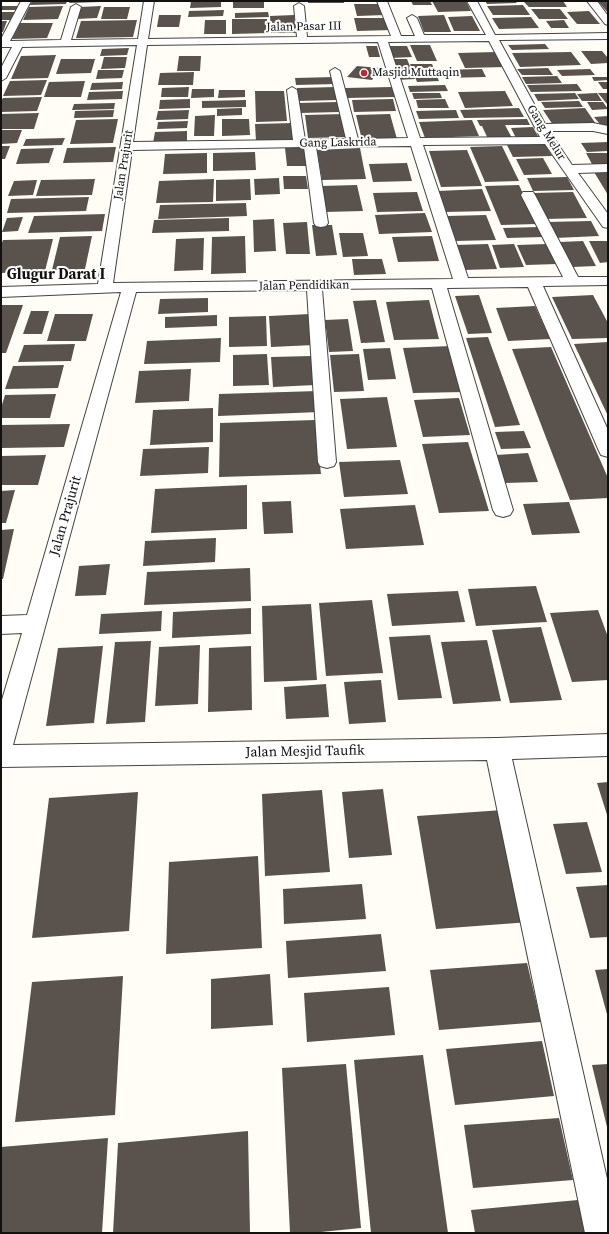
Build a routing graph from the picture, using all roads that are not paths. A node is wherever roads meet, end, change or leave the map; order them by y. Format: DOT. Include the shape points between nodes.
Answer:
graph roads {
  1 [pos="26,1"];
  2 [pos="149,1"];
  3 [pos="382,1"];
  4 [pos="472,1"];
  5 [pos="592,1"];
  6 [pos="299,6"];
  7 [pos="76,7"];
  8 [pos="412,18"];
  9 [pos="608,22"];
  10 [pos="608,36"];
  11 [pos="421,38"];
  12 [pos="491,38"];
  13 [pos="382,39"];
  14 [pos="397,39"];
  15 [pos="302,40"];
  16 [pos="142,42"];
  17 [pos="65,43"];
  18 [pos="2,44"];
  19 [pos="18,44"];
  20 [pos="335,71"];
  21 [pos="1,78"];
  22 [pos="292,90"];
  23 [pos="542,128"];
  24 [pos="608,130"];
  25 [pos="548,140"];
  26 [pos="415,142"];
  27 [pos="353,143"];
  28 [pos="305,144"];
  29 [pos="127,146"];
  30 [pos="608,168"];
  31 [pos="569,169"];
  32 [pos="528,195"];
  33 [pos="321,223"];
  34 [pos="608,224"];
  35 [pos="608,281"];
  36 [pos="534,282"];
  37 [pos="573,282"];
  38 [pos="438,284"];
  39 [pos="462,284"];
  40 [pos="314,286"];
  41 [pos="105,288"];
  42 [pos="130,288"];
  43 [pos="1,292"];
  44 [pos="608,451"];
  45 [pos="327,462"];
  46 [pos="503,510"];
  47 [pos="36,623"];
  48 [pos="1,625"];
  49 [pos="1,744"];
  50 [pos="608,745"];
  51 [pos="497,749"];
  52 [pos="1,756"];
  53 [pos="602,1233"];
  1 -- 18 [label="street"];
  2 -- 16 [label="street, Jalan Prajurit"];
  3 -- 14 [label="street"];
  4 -- 12 [label="street, Gang Melur"];
  5 -- 9 [label="street"];
  6 -- 15 [label="street"];
  7 -- 17 [label="street"];
  8 -- 11 [label="street"];
  10 -- 12 [label="street, Jalan Pasar III"];
  11 -- 12 [label="street, Jalan Pasar III"];
  11 -- 14 [label="street, Jalan Pasar III"];
  12 -- 23 [label="street, Gang Melur"];
  13 -- 14 [label="street, Jalan Pasar III"];
  13 -- 15 [label="street, Jalan Pasar III"];
  13 -- 26 [label="street"];
  15 -- 16 [label="street, Jalan Pasar III"];
  16 -- 17 [label="street, Jalan Pasar III"];
  16 -- 29 [label="street, Jalan Prajurit"];
  17 -- 19 [label="street, Jalan Pasar III"];
  18 -- 19 [label="street, Jalan Pasar III"];
  19 -- 21 [label="street"];
  20 -- 27 [label="street"];
  22 -- 28 [label="street"];
  23 -- 24 [label="street" via="593,127"];
  23 -- 25 [label="street, Gang Melur"];
  25 -- 26 [label="street, Gang Laskrida"];
  25 -- 31 [label="street, Gang Melur"];
  26 -- 27 [label="street, Gang Laskrida"];
  26 -- 39 [label="street"];
  27 -- 28 [label="street, Gang Laskrida"];
  28 -- 29 [label="street, Gang Laskrida"];
  28 -- 33 [label="street"];
  29 -- 41 [label="street, Jalan Prajurit"];
  30 -- 31 [label="street"];
  31 -- 34 [label="street, Gang Melur"];
  32 -- 37 [label="street"];
  35 -- 37 [label="street, Jalan Pendidikan"];
  36 -- 37 [label="street, Jalan Pendidikan"];
  36 -- 39 [label="street, Jalan Pendidikan"];
  36 -- 44 [label="street"];
  38 -- 39 [label="street, Jalan Pendidikan"];
  38 -- 40 [label="street, Jalan Pendidikan"];
  38 -- 46 [label="street"];
  40 -- 42 [label="street, Jalan Pendidikan"];
  40 -- 45 [label="street"];
  41 -- 42 [label="street, Jalan Pendidikan"];
  41 -- 43 [label="street, Jalan Pendidikan"];
  42 -- 47 [label="street, Jalan Prajurit"];
  47 -- 48 [label="street"];
  47 -- 49 [label="street, Jalan Prajurit"];
  50 -- 51 [label="street, Jalan Mesjid Taufik"];
  51 -- 52 [label="street, Jalan Mesjid Taufik"];
  51 -- 53 [label="street"];
}
